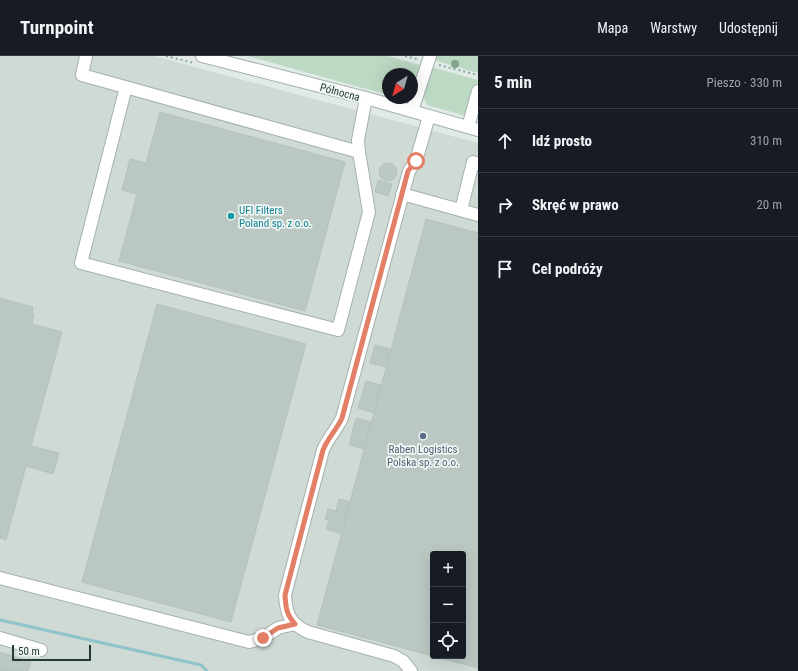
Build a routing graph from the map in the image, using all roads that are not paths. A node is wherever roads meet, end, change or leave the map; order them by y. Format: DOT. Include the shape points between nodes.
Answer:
graph roads {
  1 [pos="86,56"];
  2 [pos="202,56"];
  3 [pos="428,59"];
  4 [pos="126,87"];
  5 [pos="478,91"];
  6 [pos="366,98"];
  7 [pos="412,112"];
  8 [pos="429,116"];
  9 [pos="473,128"];
  10 [pos="360,152"];
  11 [pos="478,164"];
  12 [pos="472,188"];
  13 [pos="402,194"];
  14 [pos="461,210"];
  15 [pos="478,215"];
  16 [pos="0,578"];
  17 [pos="295,624"];
  18 [pos="0,638"];
  19 [pos="41,650"];
  20 [pos="411,671"];
  1 -- 4 [label="street" via="82,75"];
  2 -- 6 [label="street, Północna"];
  3 -- 7 [label="street"];
  4 -- 10 [label="street"];
  4 -- 10 [label="street" via="81,263 338,330 369,212"];
  5 -- 9 [label="street"];
  6 -- 7 [label="street, Północna"];
  6 -- 10 [label="street" via="358,140"];
  7 -- 8 [label="street, Północna"];
  8 -- 9 [label="street, Północna"];
  8 -- 13 [label="street" via="416,161 408,171"];
  11 -- 12 [label="street" via="473,162"];
  12 -- 14 [label="street"];
  13 -- 14 [label="street"];
  13 -- 17 [label="street" via="342,418 323,450 285,595 288,616"];
  14 -- 15 [label="street"];
  16 -- 17 [label="street" via="249,642 263,638 278,628"];
  17 -- 20 [label="street" via="308,632 394,656 403,661"];
  18 -- 19 [label="street"];
}
